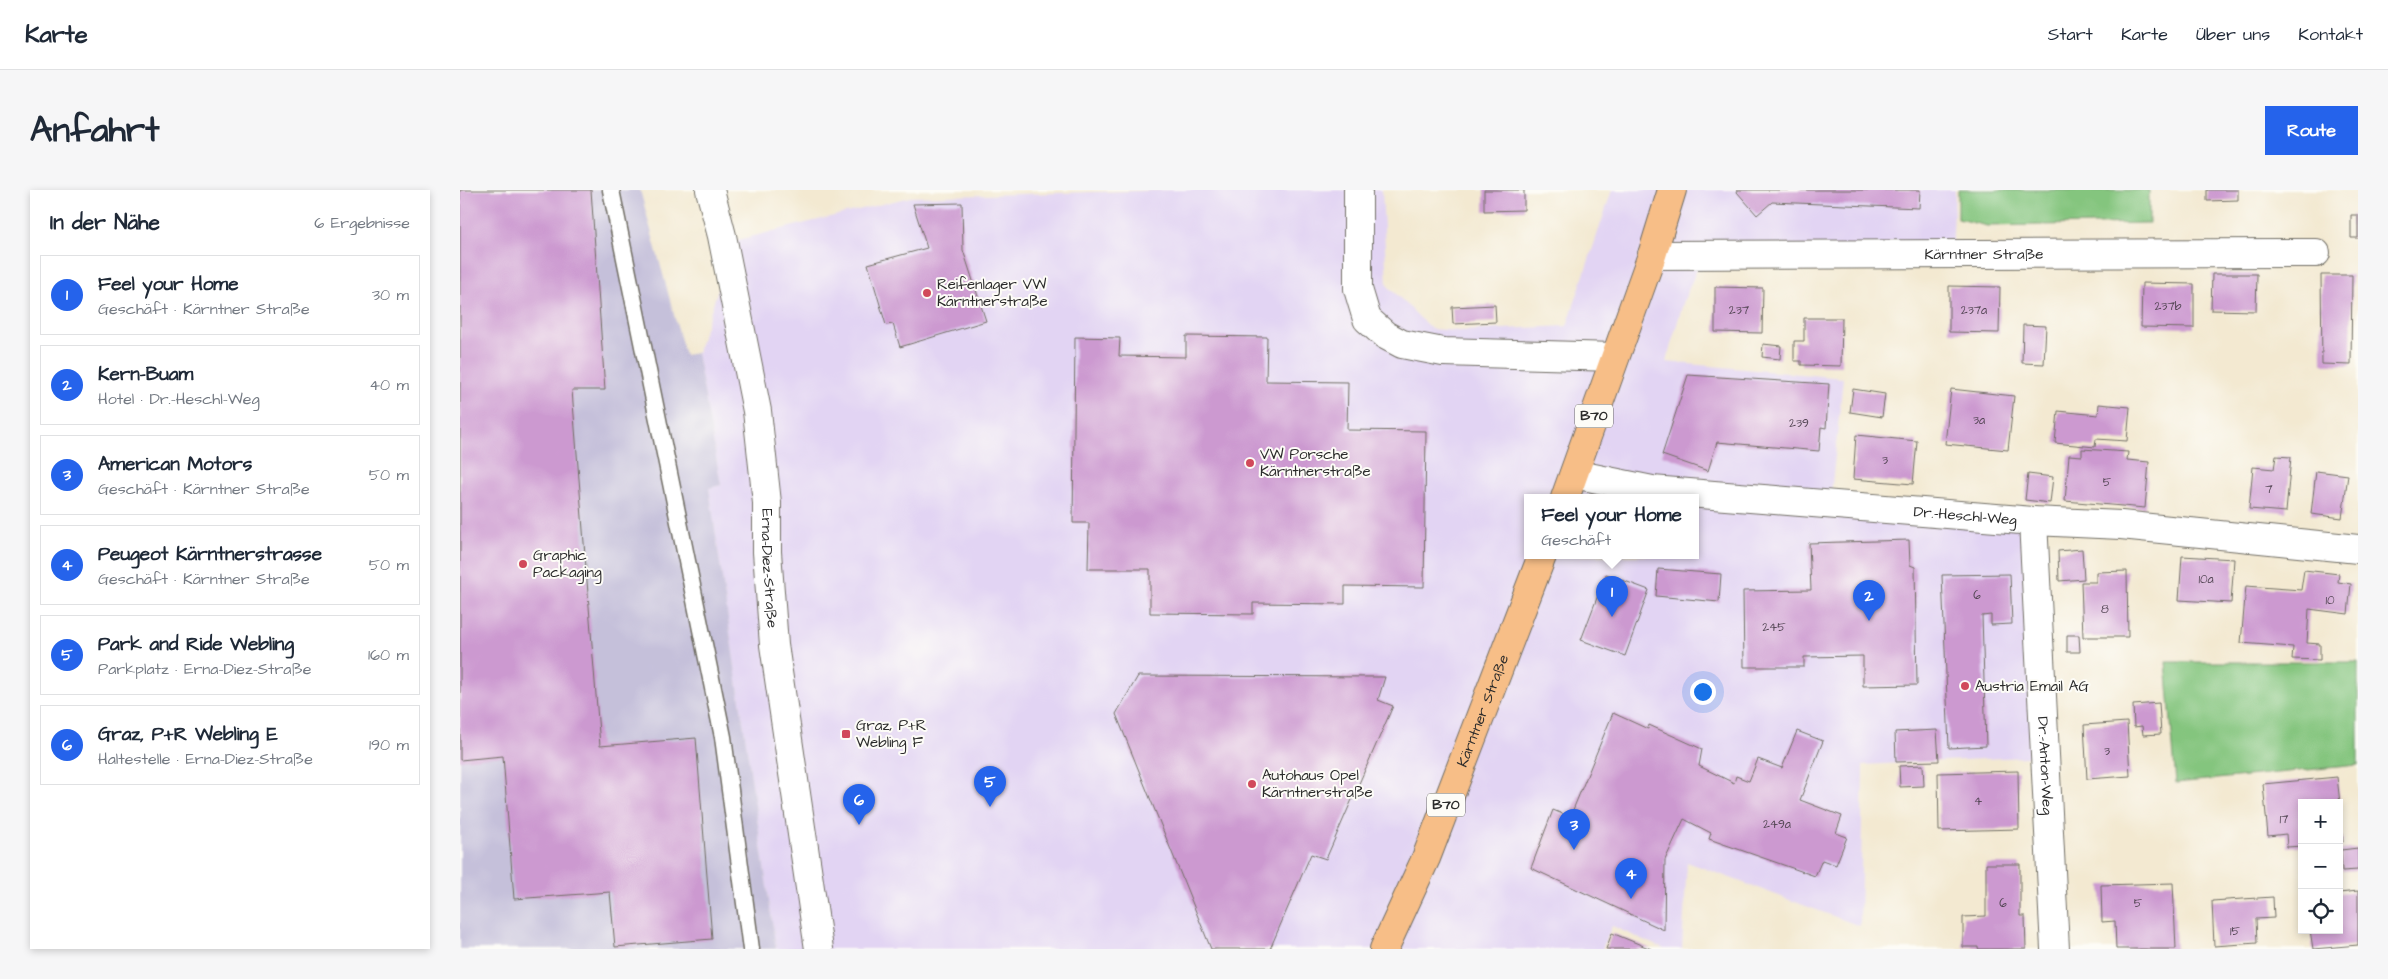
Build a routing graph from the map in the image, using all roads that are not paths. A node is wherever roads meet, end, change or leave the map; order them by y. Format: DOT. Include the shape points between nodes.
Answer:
graph roads {
  1 [pos="611,190"];
  2 [pos="710,190"];
  3 [pos="1358,190"];
  4 [pos="1672,190"];
  5 [pos="2316,253"];
  6 [pos="1652,254"];
  7 [pos="1615,357"];
  8 [pos="1569,486"];
  9 [pos="2033,521"];
  10 [pos="2358,549"];
  11 [pos="1541,559"];
  12 [pos="751,949"];
  13 [pos="819,949"];
  14 [pos="1384,949"];
  15 [pos="2055,949"];
  1 -- 12 [label="lane" via="723,737"];
  2 -- 13 [label="street, Erna-Diez-Straße" via="756,411 767,503 774,645"];
  3 -- 7 [label="street" via="1358,289 1367,318 1385,335 1402,344 1443,352"];
  4 -- 6 [label="main road, B70"];
  5 -- 6 [label="street, Kärntner Straße"];
  6 -- 7 [label="main road, B70"];
  7 -- 8 [label="main road, B70"];
  8 -- 9 [label="street, Dr.-Heschl-Weg"];
  9 -- 10 [label="street, Dr.-Heschl-Weg" via="2122,525"];
  9 -- 15 [label="street, Dr.-Anton-Weg"];
  11 -- 14 [label="main road, Kärntner Straße / B70" via="1426,858"];
}
